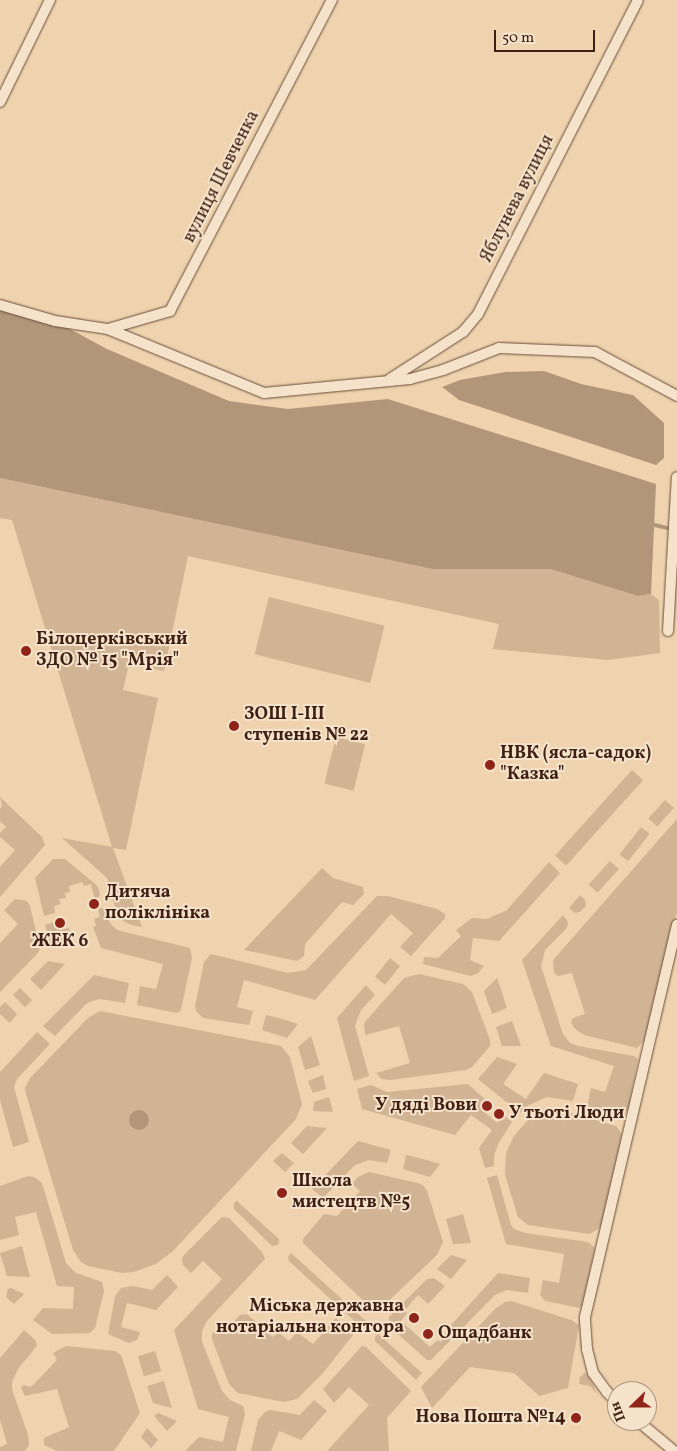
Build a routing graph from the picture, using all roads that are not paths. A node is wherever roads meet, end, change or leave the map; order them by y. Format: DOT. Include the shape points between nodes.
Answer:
graph roads {
  1 [pos="50,0"];
  2 [pos="332,0"];
  3 [pos="638,0"];
  4 [pos="0,102"];
  5 [pos="0,305"];
  6 [pos="108,329"];
  7 [pos="389,380"];
  8 [pos="677,396"];
  9 [pos="677,477"];
  10 [pos="668,631"];
  11 [pos="677,925"];
  12 [pos="607,1390"];
  13 [pos="650,1431"];
  14 [pos="674,1451"];
  1 -- 4 [label="street"];
  2 -- 6 [label="street, вулиця Шевченка" via="170,311"];
  3 -- 7 [label="street, Яблунева вулиця" via="478,314 463,332"];
  5 -- 6 [label="street" via="55,320"];
  6 -- 7 [label="street" via="264,393"];
  7 -- 8 [label="street" via="410,379 443,370 499,348 595,352"];
  9 -- 10 [label="street"];
  11 -- 12 [label="street" via="585,1317 587,1349 593,1373"];
  13 -- 14 [label="street"];
}
